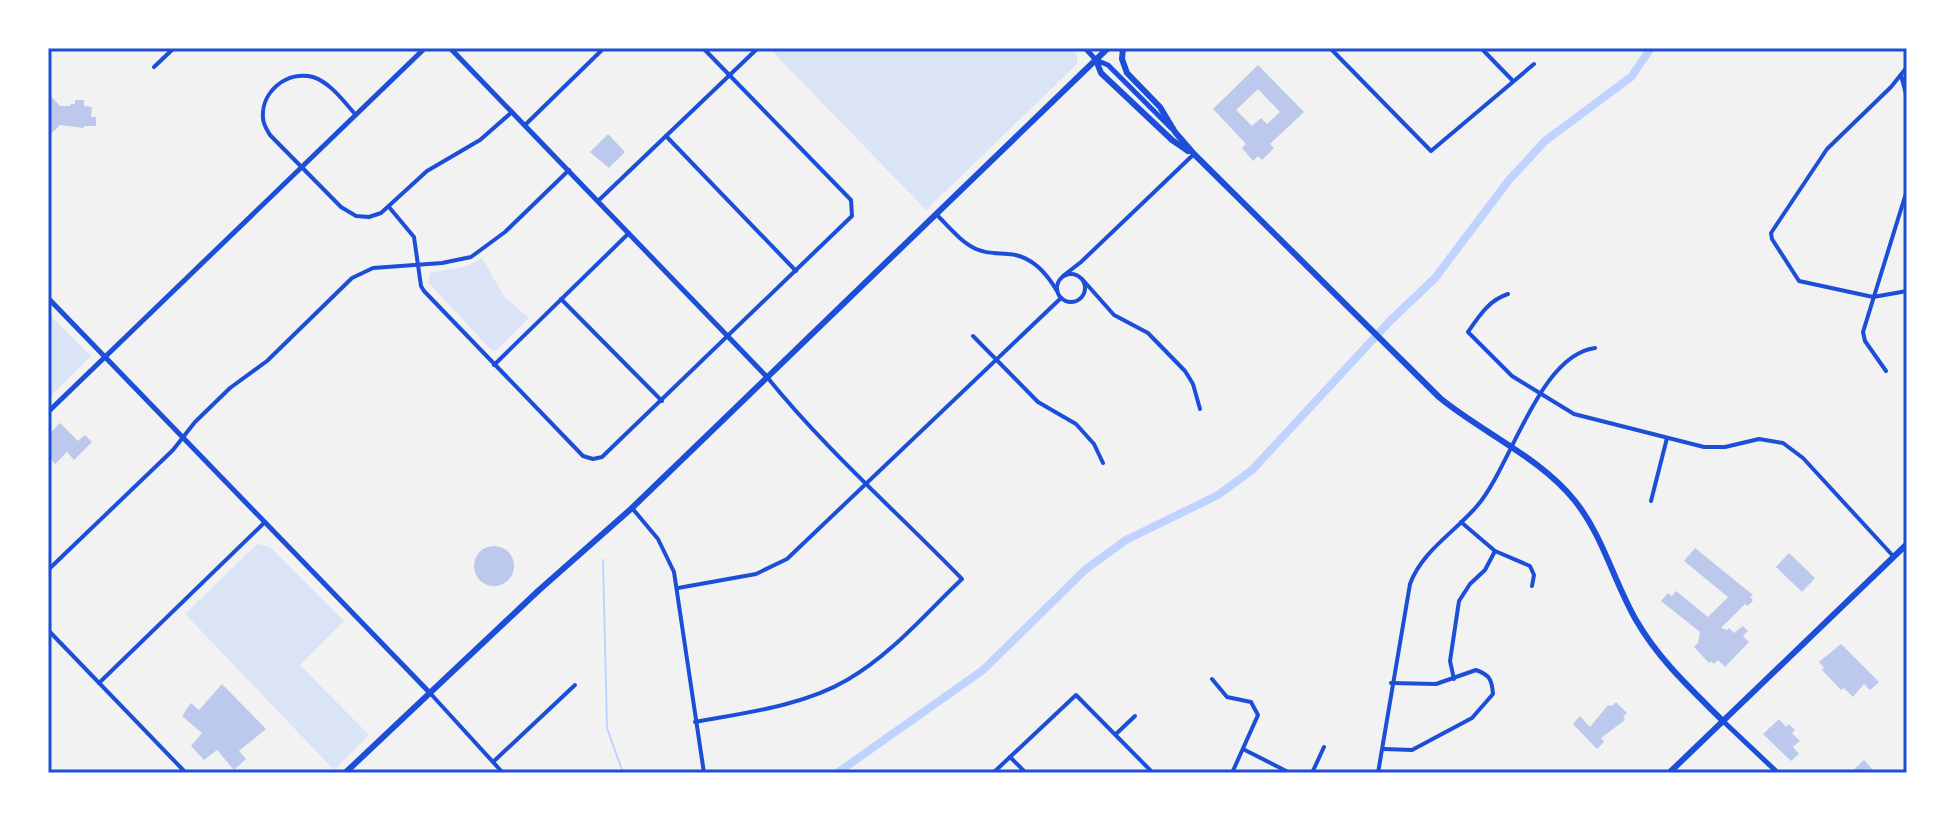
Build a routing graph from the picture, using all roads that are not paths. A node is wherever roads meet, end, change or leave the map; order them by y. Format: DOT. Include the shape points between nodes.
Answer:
graph roads {
  1 [pos="174,48"];
  2 [pos="425,48"];
  3 [pos="450,48"];
  4 [pos="604,48"];
  5 [pos="703,48"];
  6 [pos="758,48"];
  7 [pos="1085,48"];
  8 [pos="1108,48"];
  9 [pos="1123,48"];
  10 [pos="1330,48"];
  11 [pos="1481,48"];
  12 [pos="1096,60"];
  13 [pos="1534,64"];
  14 [pos="154,67"];
  15 [pos="1907,67"];
  16 [pos="1901,75"];
  17 [pos="729,76"];
  18 [pos="1513,81"];
  19 [pos="1907,98"];
  20 [pos="512,112"];
  21 [pos="356,115"];
  22 [pos="525,125"];
  23 [pos="1175,132"];
  24 [pos="666,136"];
  25 [pos="1194,154"];
  26 [pos="300,168"];
  27 [pos="569,170"];
  28 [pos="1907,190"];
  29 [pos="598,201"];
  30 [pos="389,207"];
  31 [pos="935,213"];
  32 [pos="629,233"];
  33 [pos="420,265"];
  34 [pos="796,271"];
  35 [pos="1063,276"];
  36 [pos="1082,279"];
  37 [pos="1057,291"];
  38 [pos="1907,291"];
  39 [pos="1508,294"];
  40 [pos="1873,297"];
  41 [pos="48,298"];
  42 [pos="1061,298"];
  43 [pos="561,299"];
  44 [pos="729,336"];
  45 [pos="973,336"];
  46 [pos="1595,348"];
  47 [pos="105,357"];
  48 [pos="996,360"];
  49 [pos="494,365"];
  50 [pos="1886,371"];
  51 [pos="767,377"];
  52 [pos="1540,393"];
  53 [pos="662,401"];
  54 [pos="1200,409"];
  55 [pos="48,412"];
  56 [pos="183,437"];
  57 [pos="1667,438"];
  58 [pos="1511,449"];
  59 [pos="1103,463"];
  60 [pos="865,486"];
  61 [pos="1651,501"];
  62 [pos="632,508"];
  63 [pos="265,522"];
  64 [pos="1461,522"];
  65 [pos="1907,544"];
  66 [pos="1495,551"];
  67 [pos="1894,557"];
  68 [pos="48,570"];
  69 [pos="1532,586"];
  70 [pos="678,588"];
  71 [pos="48,630"];
  72 [pos="1212,679"];
  73 [pos="1454,679"];
  74 [pos="99,683"];
  75 [pos="1391,683"];
  76 [pos="575,685"];
  77 [pos="430,693"];
  78 [pos="1135,716"];
  79 [pos="1723,721"];
  80 [pos="695,722"];
  81 [pos="1116,735"];
  82 [pos="1324,747"];
  83 [pos="1243,749"];
  84 [pos="1384,749"];
  85 [pos="1010,757"];
  86 [pos="493,762"];
  87 [pos="186,773"];
  88 [pos="345,773"];
  89 [pos="503,773"];
  90 [pos="704,773"];
  91 [pos="993,773"];
  92 [pos="1026,773"];
  93 [pos="1153,773"];
  94 [pos="1232,773"];
  95 [pos="1290,773"];
  96 [pos="1312,773"];
  97 [pos="1378,773"];
  98 [pos="1669,773"];
  99 [pos="1778,773"];
  1 -- 14 [label="street"];
  2 -- 21 [label="street"];
  3 -- 20 [label="street"];
  4 -- 22 [label="street"];
  5 -- 17 [label="street"];
  6 -- 17 [label="street"];
  7 -- 12 [label="street"];
  8 -- 12 [label="main road"];
  9 -- 23 [label="main road" via="1127,73 1160,107"];
  10 -- 18 [label="street" via="1431,151"];
  11 -- 18 [label="street"];
  12 -- 23 [label="street" via="1108,65"];
  12 -- 25 [label="main road" via="1101,73"];
  12 -- 31 [label="main road"];
  13 -- 18 [label="street"];
  15 -- 16 [label="street"];
  16 -- 19 [label="street"];
  16 -- 40 [label="street" via="1827,149 1771,233 1799,281"];
  17 -- 24 [label="street"];
  17 -- 34 [label="street" via="851,200 852,216"];
  20 -- 22 [label="street"];
  20 -- 30 [label="street" via="480,140 427,171"];
  21 -- 26 [label="street"];
  21 -- 26 [label="street" via="311,76 291,76 273,88 262,120"];
  22 -- 27 [label="street"];
  23 -- 25 [label="main road"];
  24 -- 29 [label="street"];
  24 -- 34 [label="street"];
  25 -- 35 [label="street"];
  25 -- 58 [label="main road" via="1447,403"];
  26 -- 30 [label="street" via="348,213 369,217"];
  26 -- 47 [label="street"];
  27 -- 29 [label="street"];
  27 -- 33 [label="street" via="471,257"];
  28 -- 40 [label="street"];
  29 -- 32 [label="street"];
  30 -- 33 [label="street" via="414,237"];
  31 -- 37 [label="street" via="972,247 1032,262"];
  31 -- 51 [label="main road"];
  32 -- 43 [label="street"];
  32 -- 44 [label="street"];
  33 -- 49 [label="street" via="424,291"];
  33 -- 56 [label="street" via="360,273"];
  34 -- 44 [label="street"];
  35 -- 36 [label="street" via="1071,273"];
  35 -- 37 [label="street"];
  36 -- 42 [label="street" via="1085,288 1079,300"];
  36 -- 54 [label="street" via="1114,315 1148,333 1185,371"];
  37 -- 42 [label="street"];
  38 -- 40 [label="street"];
  39 -- 52 [label="street" via="1497,297 1468,332 1512,376"];
  40 -- 50 [label="street" via="1863,332"];
  41 -- 47 [label="street"];
  42 -- 48 [label="street"];
  43 -- 49 [label="street"];
  43 -- 53 [label="street"];
  44 -- 51 [label="street"];
  44 -- 53 [label="street"];
  45 -- 48 [label="street"];
  46 -- 52 [label="street" via="1574,356"];
  47 -- 55 [label="street"];
  47 -- 56 [label="street"];
  48 -- 59 [label="street" via="1038,402 1076,424"];
  48 -- 60 [label="street"];
  49 -- 53 [label="street" via="578,451 593,459 607,453"];
  51 -- 60 [label="street"];
  51 -- 62 [label="main road"];
  52 -- 57 [label="street" via="1574,414"];
  52 -- 58 [label="street"];
  56 -- 63 [label="street"];
  56 -- 68 [label="street"];
  57 -- 61 [label="street"];
  57 -- 67 [label="street" via="1704,447 1759,439 1783,443"];
  58 -- 64 [label="street" via="1488,491"];
  58 -- 79 [label="main road" via="1574,500 1645,636"];
  60 -- 70 [label="street" via="778,565"];
  60 -- 80 [label="street" via="962,579 846,681 785,705"];
  62 -- 70 [label="street" via="664,549"];
  62 -- 77 [label="main road"];
  63 -- 74 [label="street"];
  63 -- 77 [label="street"];
  64 -- 66 [label="street"];
  64 -- 75 [label="street" via="1414,573"];
  65 -- 67 [label="main road"];
  66 -- 69 [label="street" via="1530,566"];
  66 -- 73 [label="street" via="1459,601 1450,661"];
  67 -- 79 [label="main road"];
  70 -- 80 [label="street"];
  71 -- 74 [label="street"];
  72 -- 83 [label="street" via="1227,697 1244,699 1256,708 1258,715"];
  73 -- 75 [label="street"];
  73 -- 84 [label="street" via="1482,672 1492,682 1493,694 1472,718 1412,750"];
  74 -- 87 [label="street"];
  75 -- 84 [label="street"];
  76 -- 86 [label="street"];
  77 -- 86 [label="street"];
  77 -- 88 [label="main road"];
  78 -- 81 [label="street"];
  79 -- 98 [label="main road"];
  79 -- 99 [label="street"];
  80 -- 90 [label="street"];
  81 -- 85 [label="street" via="1076,695"];
  81 -- 93 [label="street"];
  82 -- 96 [label="street"];
  83 -- 94 [label="street"];
  83 -- 95 [label="street"];
  84 -- 97 [label="street"];
  85 -- 91 [label="street"];
  85 -- 92 [label="street"];
  86 -- 89 [label="street"];
}
